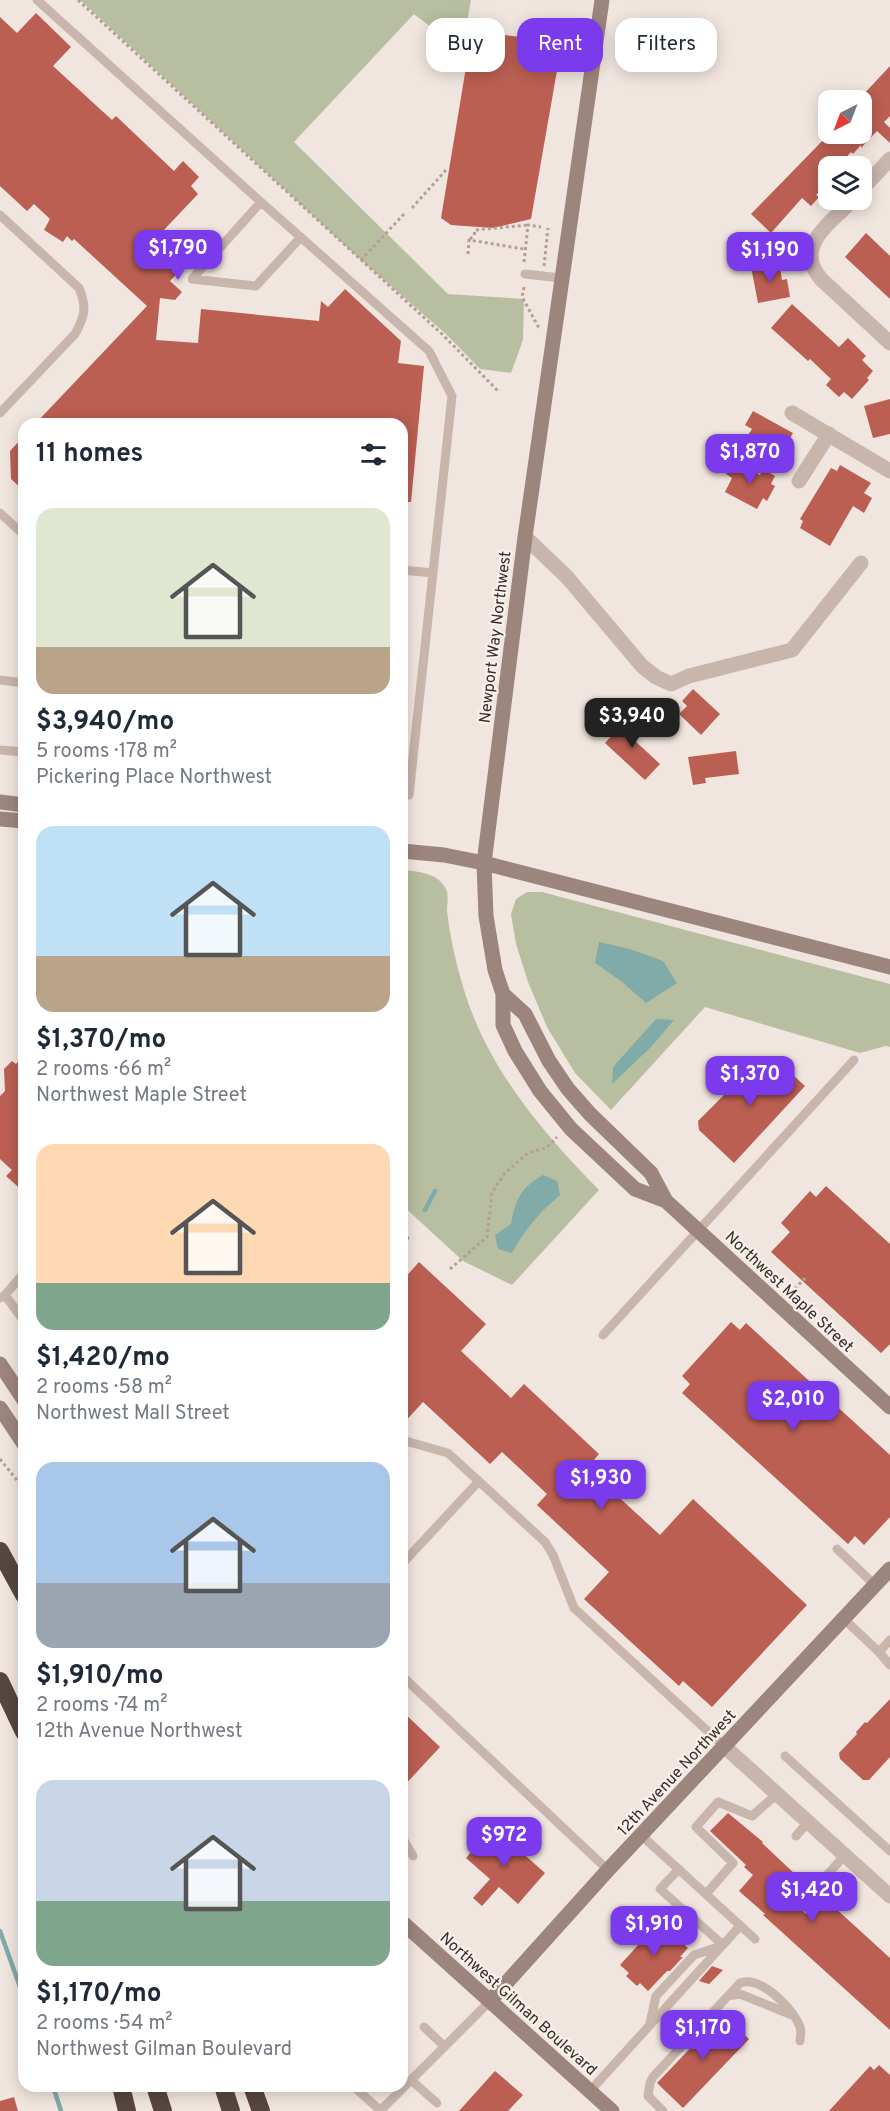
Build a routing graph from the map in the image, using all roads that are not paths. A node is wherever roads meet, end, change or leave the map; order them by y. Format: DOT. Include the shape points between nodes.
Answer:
graph roads {
  1 [pos="37,0"];
  2 [pos="602,0"];
  3 [pos="890,159"];
  4 [pos="872,178"];
  5 [pos="261,202"];
  6 [pos="843,210"];
  7 [pos="0,215"];
  8 [pos="301,237"];
  9 [pos="525,270"];
  10 [pos="561,278"];
  11 [pos="890,343"];
  12 [pos="792,412"];
  13 [pos="0,413"];
  14 [pos="829,434"];
  15 [pos="890,471"];
  16 [pos="799,481"];
  17 [pos="0,513"];
  18 [pos="18,530"];
  19 [pos="525,537"];
  20 [pos="861,563"];
  21 [pos="408,571"];
  22 [pos="433,573"];
  23 [pos="0,680"];
  24 [pos="18,682"];
  25 [pos="0,750"];
  26 [pos="18,752"];
  27 [pos="408,795"];
  28 [pos="0,802"];
  29 [pos="18,804"];
  30 [pos="0,819"];
  31 [pos="18,820"];
  32 [pos="408,852"];
  33 [pos="483,862"];
  34 [pos="890,967"];
  35 [pos="503,994"];
  36 [pos="854,1060"];
  37 [pos="666,1201"];
  38 [pos="699,1231"];
  39 [pos="18,1280"];
  40 [pos="3,1297"];
  41 [pos="18,1314"];
  42 [pos="603,1335"];
  43 [pos="0,1364"];
  44 [pos="18,1391"];
  45 [pos="890,1407"];
  46 [pos="0,1408"];
  47 [pos="18,1435"];
  48 [pos="408,1442"];
  49 [pos="479,1481"];
  50 [pos="0,1536"];
  51 [pos="837,1549"];
  52 [pos="0,1551"];
  53 [pos="408,1558"];
  54 [pos="18,1562"];
  55 [pos="890,1569"];
  56 [pos="18,1584"];
  57 [pos="875,1585"];
  58 [pos="844,1619"];
  59 [pos="890,1640"];
  60 [pos="879,1652"];
  61 [pos="890,1665"];
  62 [pos="0,1681"];
  63 [pos="408,1682"];
  64 [pos="9,1699"];
  65 [pos="18,1719"];
  66 [pos="18,1727"];
  67 [pos="724,1747"];
  68 [pos="786,1756"];
  69 [pos="777,1794"];
  70 [pos="808,1822"];
  71 [pos="641,1834"];
  72 [pos="796,1836"];
  73 [pos="408,1847"];
  74 [pos="890,1851"];
  75 [pos="845,1855"];
  76 [pos="413,1856"];
  77 [pos="679,1869"];
  78 [pos="608,1870"];
  79 [pos="819,1884"];
  80 [pos="706,1894"];
  81 [pos="890,1896"];
  82 [pos="740,1926"];
  83 [pos="408,1927"];
  84 [pos="754,1939"];
  85 [pos="723,1945"];
  86 [pos="728,1996"];
  87 [pos="490,2001"];
  88 [pos="794,2016"];
  89 [pos="649,2025"];
  90 [pos="424,2027"];
  91 [pos="800,2041"];
  92 [pos="444,2046"];
  93 [pos="411,2080"];
  94 [pos="408,2083"];
  95 [pos="590,2091"];
  96 [pos="122,2092"];
  97 [pos="157,2092"];
  98 [pos="225,2092"];
  99 [pos="254,2092"];
  100 [pos="359,2092"];
  101 [pos="399,2092"];
  102 [pos="437,2103"];
  103 [pos="127,2111"];
  104 [pos="163,2111"];
  105 [pos="231,2111"];
  106 [pos="261,2111"];
  107 [pos="380,2111"];
  108 [pos="612,2111"];
  109 [pos="663,2111"];
  1 -- 5 [label="lane"];
  2 -- 10 [label="street, Newport Way Northwest"];
  3 -- 4 [label="street"];
  5 -- 8 [label="lane"];
  5 -- 8 [label="lane" via="192,279 256,286"];
  6 -- 11 [label="street" via="815,240 809,254 813,270"];
  7 -- 13 [label="lane" via="79,288 85,302 83,320 75,334"];
  8 -- 22 [label="lane" via="429,351 452,396"];
  9 -- 10 [label="lane"];
  10 -- 19 [label="street, Newport Way Northwest"];
  12 -- 14 [label="street"];
  14 -- 15 [label="street"];
  14 -- 16 [label="street"];
  17 -- 18 [label="lane"];
  19 -- 20 [label="street" via="567,577 642,666 670,684 792,650"];
  19 -- 33 [label="street, Newport Way Northwest"];
  21 -- 22 [label="lane"];
  22 -- 27 [label="lane"];
  23 -- 24 [label="lane"];
  25 -- 26 [label="lane"];
  28 -- 29 [label="street"];
  30 -- 31 [label="street"];
  32 -- 33 [label="street"];
  33 -- 34 [label="street"];
  33 -- 35 [label="street, Northwest Maple Street" via="487,926"];
  35 -- 37 [label="street, Northwest Maple Street" via="525,1014 568,1089 651,1173"];
  35 -- 37 [label="street, Northwest Maple Street" via="503,1025 527,1071 556,1112 635,1189"];
  36 -- 38 [label="lane"];
  37 -- 38 [label="street, Northwest Maple Street"];
  38 -- 42 [label="lane"];
  38 -- 45 [label="street, Northwest Maple Street"];
  39 -- 40 [label="lane"];
  40 -- 41 [label="lane"];
  43 -- 44 [label="street"];
  46 -- 47 [label="street"];
  48 -- 49 [label="lane" via="448,1453"];
  49 -- 53 [label="lane"];
  49 -- 67 [label="lane" via="550,1549 577,1611"];
  50 -- 54 [label="highway"];
  51 -- 57 [label="lane"];
  52 -- 56 [label="highway"];
  55 -- 57 [label="street, 12th Avenue Northwest"];
  57 -- 58 [label="street, 12th Avenue Northwest"];
  58 -- 60 [label="lane"];
  58 -- 67 [label="street, 12th Avenue Northwest"];
  59 -- 60 [label="lane"];
  60 -- 61 [label="lane"];
  62 -- 64 [label="highway"];
  63 -- 78 [label="lane"];
  64 -- 65 [label="highway"];
  64 -- 66 [label="highway"];
  67 -- 69 [label="street"];
  67 -- 71 [label="street, 12th Avenue Northwest"];
  68 -- 74 [label="lane"];
  69 -- 70 [label="street"];
  69 -- 80 [label="lane" via="752,1816 718,1802 696,1827 734,1863"];
  70 -- 72 [label="lane"];
  70 -- 75 [label="street"];
  71 -- 77 [label="lane"];
  71 -- 78 [label="street, 12th Avenue Northwest"];
  73 -- 76 [label="lane"];
  75 -- 79 [label="lane"];
  75 -- 81 [label="street"];
  77 -- 80 [label="lane"];
  77 -- 85 [label="lane" via="660,1889"];
  78 -- 87 [label="street, 12th Avenue Northwest"];
  80 -- 82 [label="lane"];
  82 -- 84 [label="lane"];
  82 -- 85 [label="lane"];
  83 -- 87 [label="street, Northwest Gilman Boulevard"];
  85 -- 89 [label="lane"];
  85 -- 89 [label="lane" via="694,1955 656,1996"];
  86 -- 88 [label="lane" via="740,1994"];
  86 -- 88 [label="lane" via="740,1983 756,1982"];
  86 -- 109 [label="lane" via="653,2077 648,2096"];
  87 -- 92 [label="lane"];
  87 -- 95 [label="street, Northwest Gilman Boulevard"];
  88 -- 91 [label="lane" via="801,2030"];
  89 -- 95 [label="lane"];
  90 -- 92 [label="lane"];
  92 -- 93 [label="lane"];
  93 -- 94 [label="lane"];
  93 -- 102 [label="lane"];
  95 -- 108 [label="street, Northwest Gilman Boulevard"];
  96 -- 103 [label="highway"];
  97 -- 104 [label="highway"];
  98 -- 105 [label="highway"];
  99 -- 106 [label="highway"];
  100 -- 107 [label="lane"];
  101 -- 107 [label="lane"];
}
